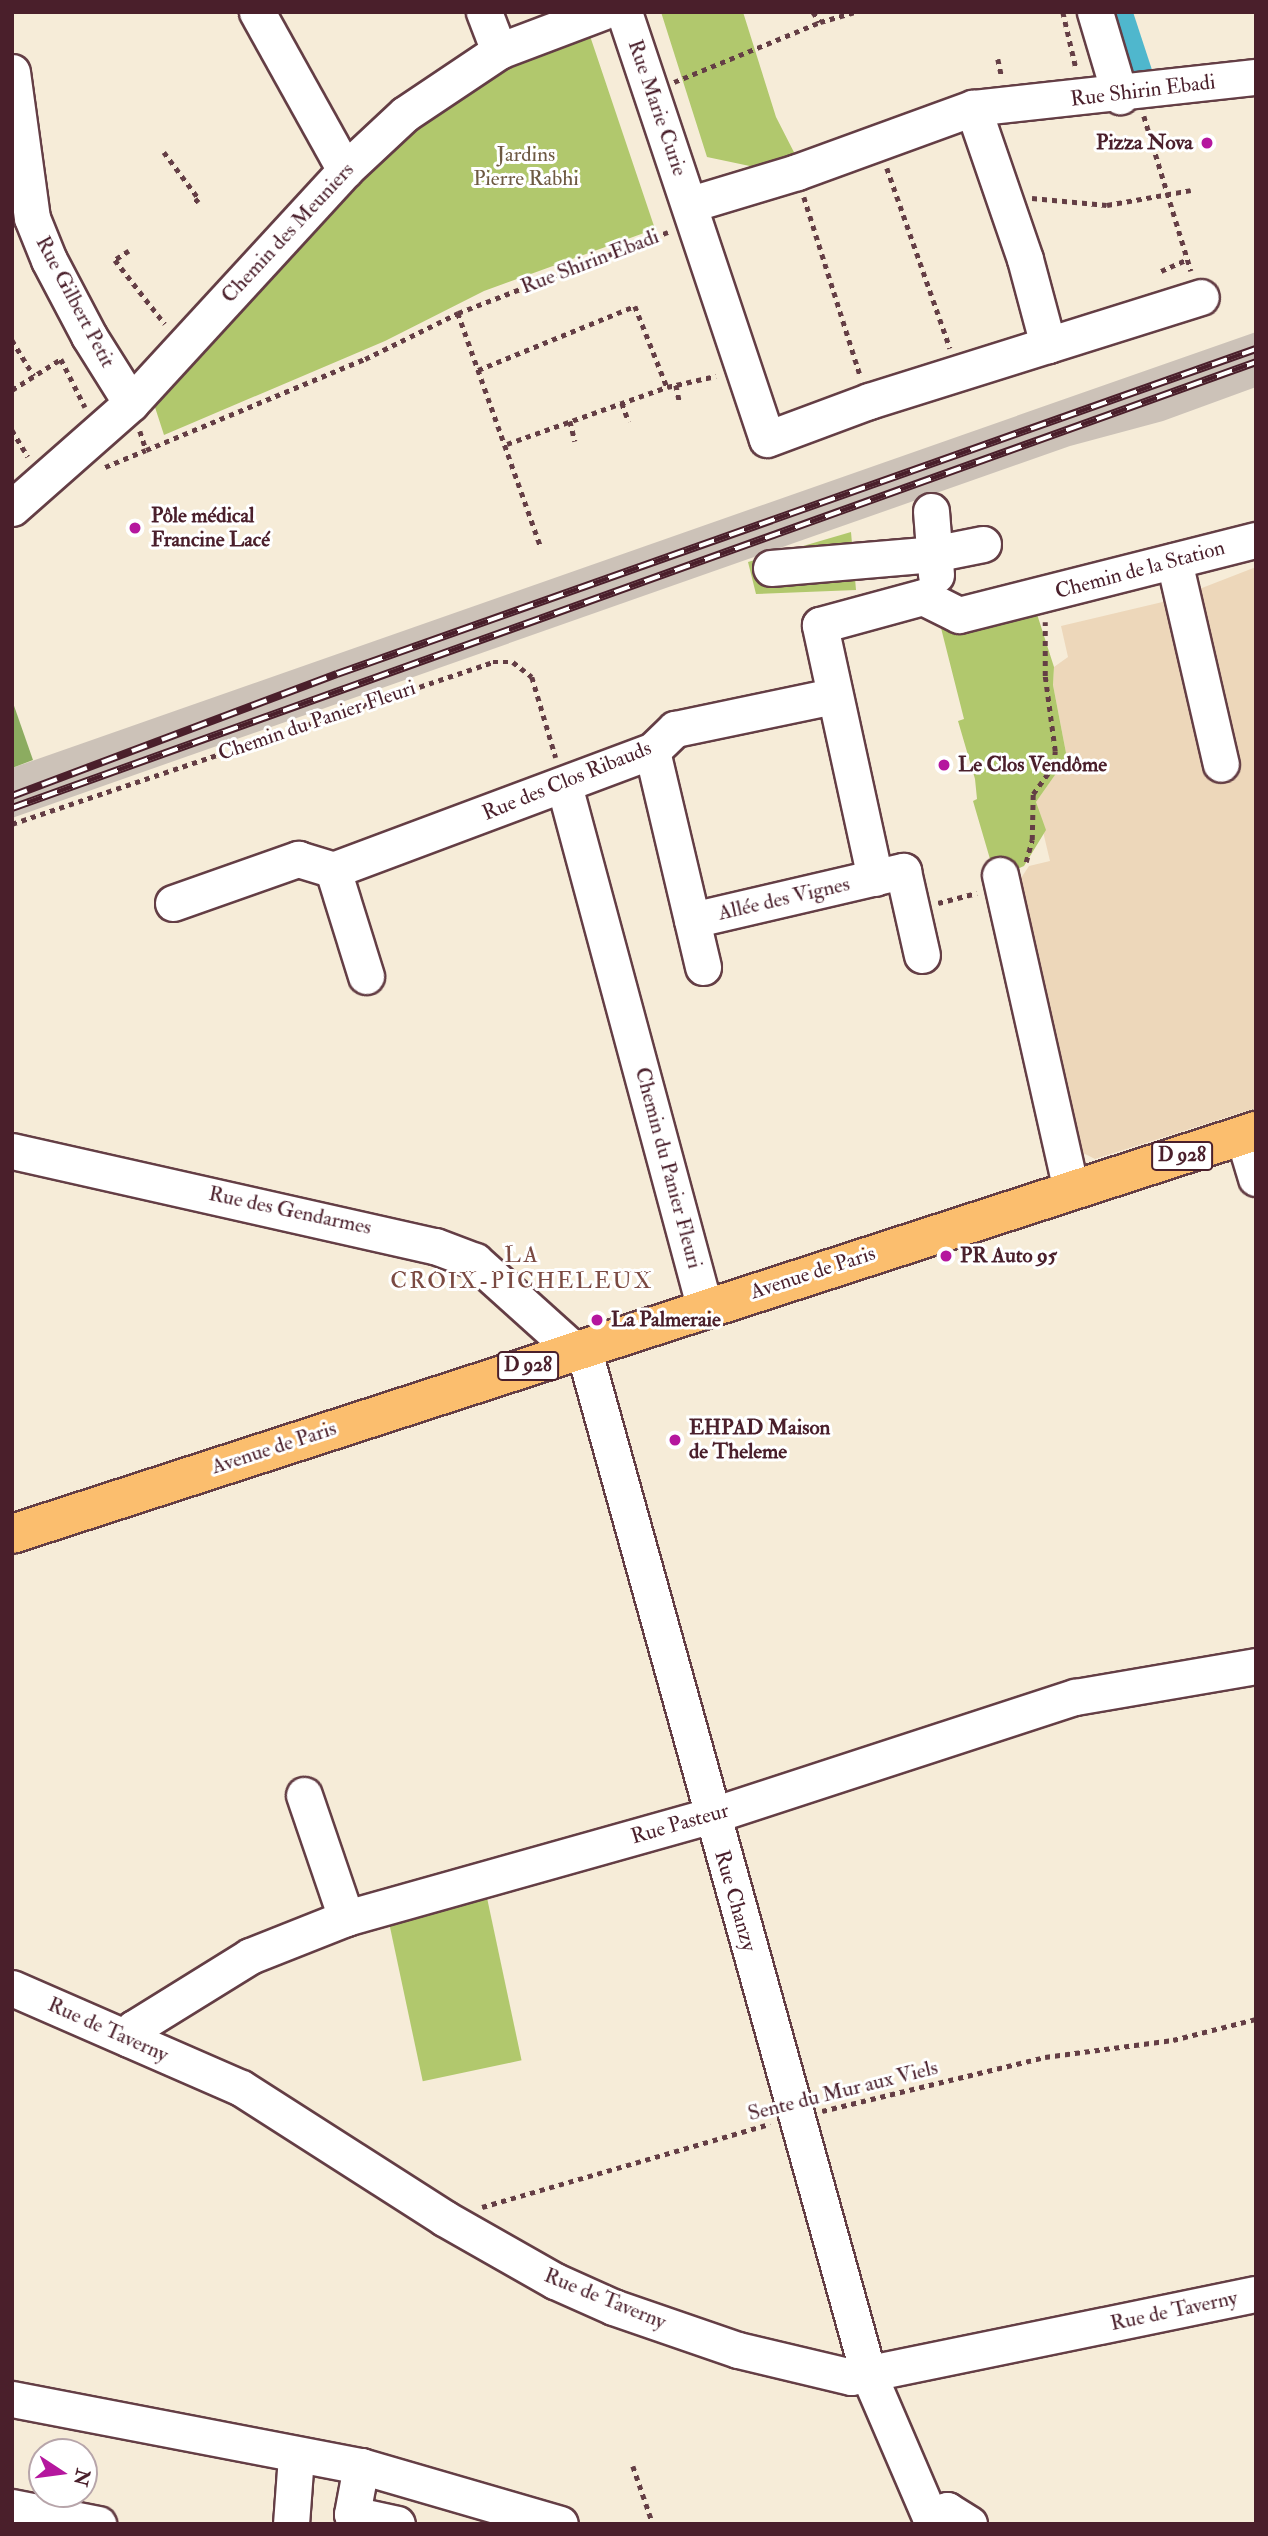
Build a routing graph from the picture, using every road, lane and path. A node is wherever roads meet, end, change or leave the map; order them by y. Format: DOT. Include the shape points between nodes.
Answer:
graph roads {
  1 [pos="257,12"];
  2 [pos="484,12"];
  3 [pos="602,12"];
  4 [pos="624,12"];
  5 [pos="813,12"];
  6 [pos="856,12"];
  7 [pos="1063,12"];
  8 [pos="1095,12"];
  9 [pos="820,22"];
  10 [pos="499,51"];
  11 [pos="12,72"];
  12 [pos="1256,77"];
  13 [pos="652,91"];
  14 [pos="1084,100"];
  15 [pos="1131,102"];
  16 [pos="973,108"];
  17 [pos="877,144"];
  18 [pos="164,152"];
  19 [pos="18,166"];
  20 [pos="345,170"];
  21 [pos="797,172"];
  22 [pos="1191,190"];
  23 [pos="1165,194"];
  24 [pos="1002,195"];
  25 [pos="193,204"];
  26 [pos="691,204"];
  27 [pos="22,219"];
  28 [pos="129,251"];
  29 [pos="1186,260"];
  30 [pos="1161,271"];
  31 [pos="1200,297"];
  32 [pos="458,313"];
  33 [pos="165,324"];
  34 [pos="12,340"];
  35 [pos="1048,345"];
  36 [pos="478,370"];
  37 [pos="744,370"];
  38 [pos="958,372"];
  39 [pos="34,376"];
  40 [pos="676,385"];
  41 [pos="667,387"];
  42 [pos="12,390"];
  43 [pos="869,401"];
  44 [pos="131,403"];
  45 [pos="622,403"];
  46 [pos="680,404"];
  47 [pos="86,408"];
  48 [pos="570,421"];
  49 [pos="629,422"];
  50 [pos="12,430"];
  51 [pos="576,441"];
  52 [pos="507,444"];
  53 [pos="32,464"];
  54 [pos="12,508"];
  55 [pos="931,511"];
  56 [pos="1256,540"];
  57 [pos="983,544"];
  58 [pos="541,548"];
  59 [pos="1174,561"];
  60 [pos="771,568"];
  61 [pos="946,597"];
  62 [pos="1039,597"];
  63 [pos="833,696"];
  64 [pos="652,751"];
  65 [pos="1221,764"];
  66 [pos="561,775"];
  67 [pos="12,824"];
  68 [pos="333,870"];
  69 [pos="875,878"];
  70 [pos="1002,883"];
  71 [pos="173,903"];
  72 [pos="912,909"];
  73 [pos="692,920"];
  74 [pos="922,955"];
  75 [pos="703,967"];
  76 [pos="366,976"];
  77 [pos="1249,1133"];
  78 [pos="12,1151"];
  79 [pos="1068,1174"];
  80 [pos="1256,1178"];
  81 [pos="705,1309"];
  82 [pos="574,1351"];
  83 [pos="12,1534"];
  84 [pos="1256,1666"];
  85 [pos="304,1795"];
  86 [pos="710,1816"];
  87 [pos="346,1918"];
  88 [pos="12,1988"];
  89 [pos="1256,2019"];
  90 [pos="129,2039"];
  91 [pos="796,2117"];
  92 [pos="444,2218"];
  93 [pos="1256,2294"];
  94 [pos="868,2373"];
  95 [pos="12,2399"];
  96 [pos="296,2456"];
  97 [pos="361,2466"];
  98 [pos="632,2466"];
  99 [pos="12,2507"];
  100 [pos="79,2522"];
  101 [pos="932,2522"];
  102 [pos="291,2524"];
  103 [pos="397,2524"];
  104 [pos="560,2524"];
  105 [pos="653,2524"];
  106 [pos="969,2524"];
  1 -- 20 [label="street"];
  2 -- 10 [label="street"];
  3 -- 10 [label="street, Chemin des Meuniers"];
  4 -- 13 [label="street, Rue Marie Curie"];
  5 -- 9 [label="path"];
  6 -- 9 [label="path"];
  7 -- 14 [label="path"];
  8 -- 15 [label="street"];
  9 -- 13 [label="path"];
  10 -- 20 [label="street, Chemin des Meuniers" via="405,114"];
  11 -- 19 [label="street, Rue Gilbert Petit"];
  12 -- 15 [label="street, Rue Shirin Ebadi"];
  13 -- 26 [label="street, Rue Marie Curie"];
  14 -- 15 [label="street, Rue Shirin Ebadi"];
  14 -- 16 [label="street, Rue Shirin Ebadi"];
  15 -- 23 [label="path"];
  16 -- 17 [label="street, Rue Shirin Ebadi"];
  16 -- 24 [label="street"];
  17 -- 21 [label="street, Rue Shirin Ebadi"];
  17 -- 38 [label="path"];
  18 -- 25 [label="path" via="199,199"];
  19 -- 27 [label="street, Rue Gilbert Petit"];
  20 -- 44 [label="street, Chemin des Meuniers"];
  21 -- 26 [label="street, Rue Shirin Ebadi"];
  21 -- 43 [label="path"];
  22 -- 23 [label="path"];
  23 -- 24 [label="path" via="1107,205"];
  23 -- 29 [label="path"];
  24 -- 35 [label="street"];
  26 -- 32 [label="path, Rue Shirin Ebadi" via="666,233"];
  26 -- 37 [label="street, Rue Marie Curie"];
  27 -- 44 [label="street, Rue Gilbert Petit"];
  28 -- 33 [label="path" via="115,260"];
  29 -- 30 [label="path"];
  29 -- 31 [label="path"];
  31 -- 35 [label="street"];
  32 -- 36 [label="path"];
  32 -- 44 [label="path, Rue Shirin Ebadi" via="365,359 146,450"];
  34 -- 39 [label="path"];
  35 -- 38 [label="street"];
  36 -- 41 [label="path" via="635,306"];
  36 -- 52 [label="path"];
  37 -- 40 [label="path"];
  37 -- 43 [label="street, Rue Marie Curie" via="767,439"];
  38 -- 43 [label="street"];
  39 -- 42 [label="path"];
  39 -- 47 [label="path" via="61,359"];
  40 -- 41 [label="path"];
  40 -- 46 [label="path"];
  41 -- 45 [label="path"];
  44 -- 54 [label="street, Chemin des Meuniers"];
  45 -- 48 [label="path"];
  45 -- 49 [label="path"];
  48 -- 51 [label="path"];
  48 -- 52 [label="path"];
  50 -- 53 [label="path"];
  52 -- 58 [label="path"];
  55 -- 61 [label="street"];
  56 -- 59 [label="street, Chemin de la Station"];
  57 -- 61 [label="street"];
  59 -- 62 [label="street, Chemin de la Station"];
  59 -- 65 [label="street"];
  60 -- 61 [label="street" via="853,559"];
  61 -- 62 [label="street"];
  61 -- 63 [label="street" via="923,597 820,625"];
  62 -- 70 [label="path, Chemin de la Station" via="1048,636 1045,676 1054,765 1033,794 1032,840 1024,866"];
  63 -- 64 [label="street, Rue des Clos Ribauds" via="675,729"];
  63 -- 69 [label="street, Allée des Vignes"];
  64 -- 66 [label="street, Rue des Clos Ribauds"];
  64 -- 73 [label="street, Allée des Vignes"];
  66 -- 67 [label="path, Chemin du Panier Fleuri" via="532,677 513,662 493,662"];
  66 -- 68 [label="street, Rue des Clos Ribauds"];
  66 -- 81 [label="street, Chemin du Panier Fleuri"];
  68 -- 71 [label="street" via="298,859"];
  68 -- 76 [label="street"];
  69 -- 72 [label="street, Allée des Vignes" via="903,871"];
  69 -- 73 [label="street, Allée des Vignes"];
  70 -- 72 [label="path"];
  70 -- 79 [label="street"];
  72 -- 74 [label="street, Allée des Vignes"];
  73 -- 75 [label="street, Allée des Vignes"];
  77 -- 79 [label="main road, Avenue de Paris / D 928"];
  77 -- 80 [label="street"];
  78 -- 82 [label="street, Rue des Gendarmes" via="435,1246 475,1261"];
  79 -- 81 [label="main road, Avenue de Paris / D 928"];
  81 -- 82 [label="main road, Avenue de Paris / D 928"];
  82 -- 83 [label="main road, Avenue de Paris / D 928"];
  82 -- 86 [label="street, Rue Chanzy" via="589,1369"];
  84 -- 86 [label="street, Rue Pasteur" via="1075,1698"];
  85 -- 87 [label="street"];
  86 -- 87 [label="street, Rue Pasteur"];
  86 -- 91 [label="street, Rue Chanzy"];
  87 -- 90 [label="street, Rue Pasteur" via="250,1956 134,2028"];
  88 -- 90 [label="street, Rue de Taverny"];
  89 -- 91 [label="path, Sente du Mur aux Viels" via="1173,2040 1045,2057"];
  90 -- 92 [label="street, Rue de Taverny" via="241,2088"];
  91 -- 92 [label="path, Sente du Mur aux Viels"];
  91 -- 94 [label="street, Rue Chanzy"];
  92 -- 94 [label="street, Rue de Taverny" via="540,2273 613,2307 738,2350 851,2377"];
  93 -- 94 [label="street, Rue de Taverny"];
  94 -- 101 [label="street, Rue Chanzy"];
  95 -- 96 [label="street"];
  96 -- 97 [label="street"];
  96 -- 102 [label="street"];
  97 -- 103 [label="street" via="352,2514"];
  97 -- 104 [label="street"];
  98 -- 105 [label="path"];
  99 -- 100 [label="street"];
  101 -- 106 [label="street" via="947,2510"];
}
